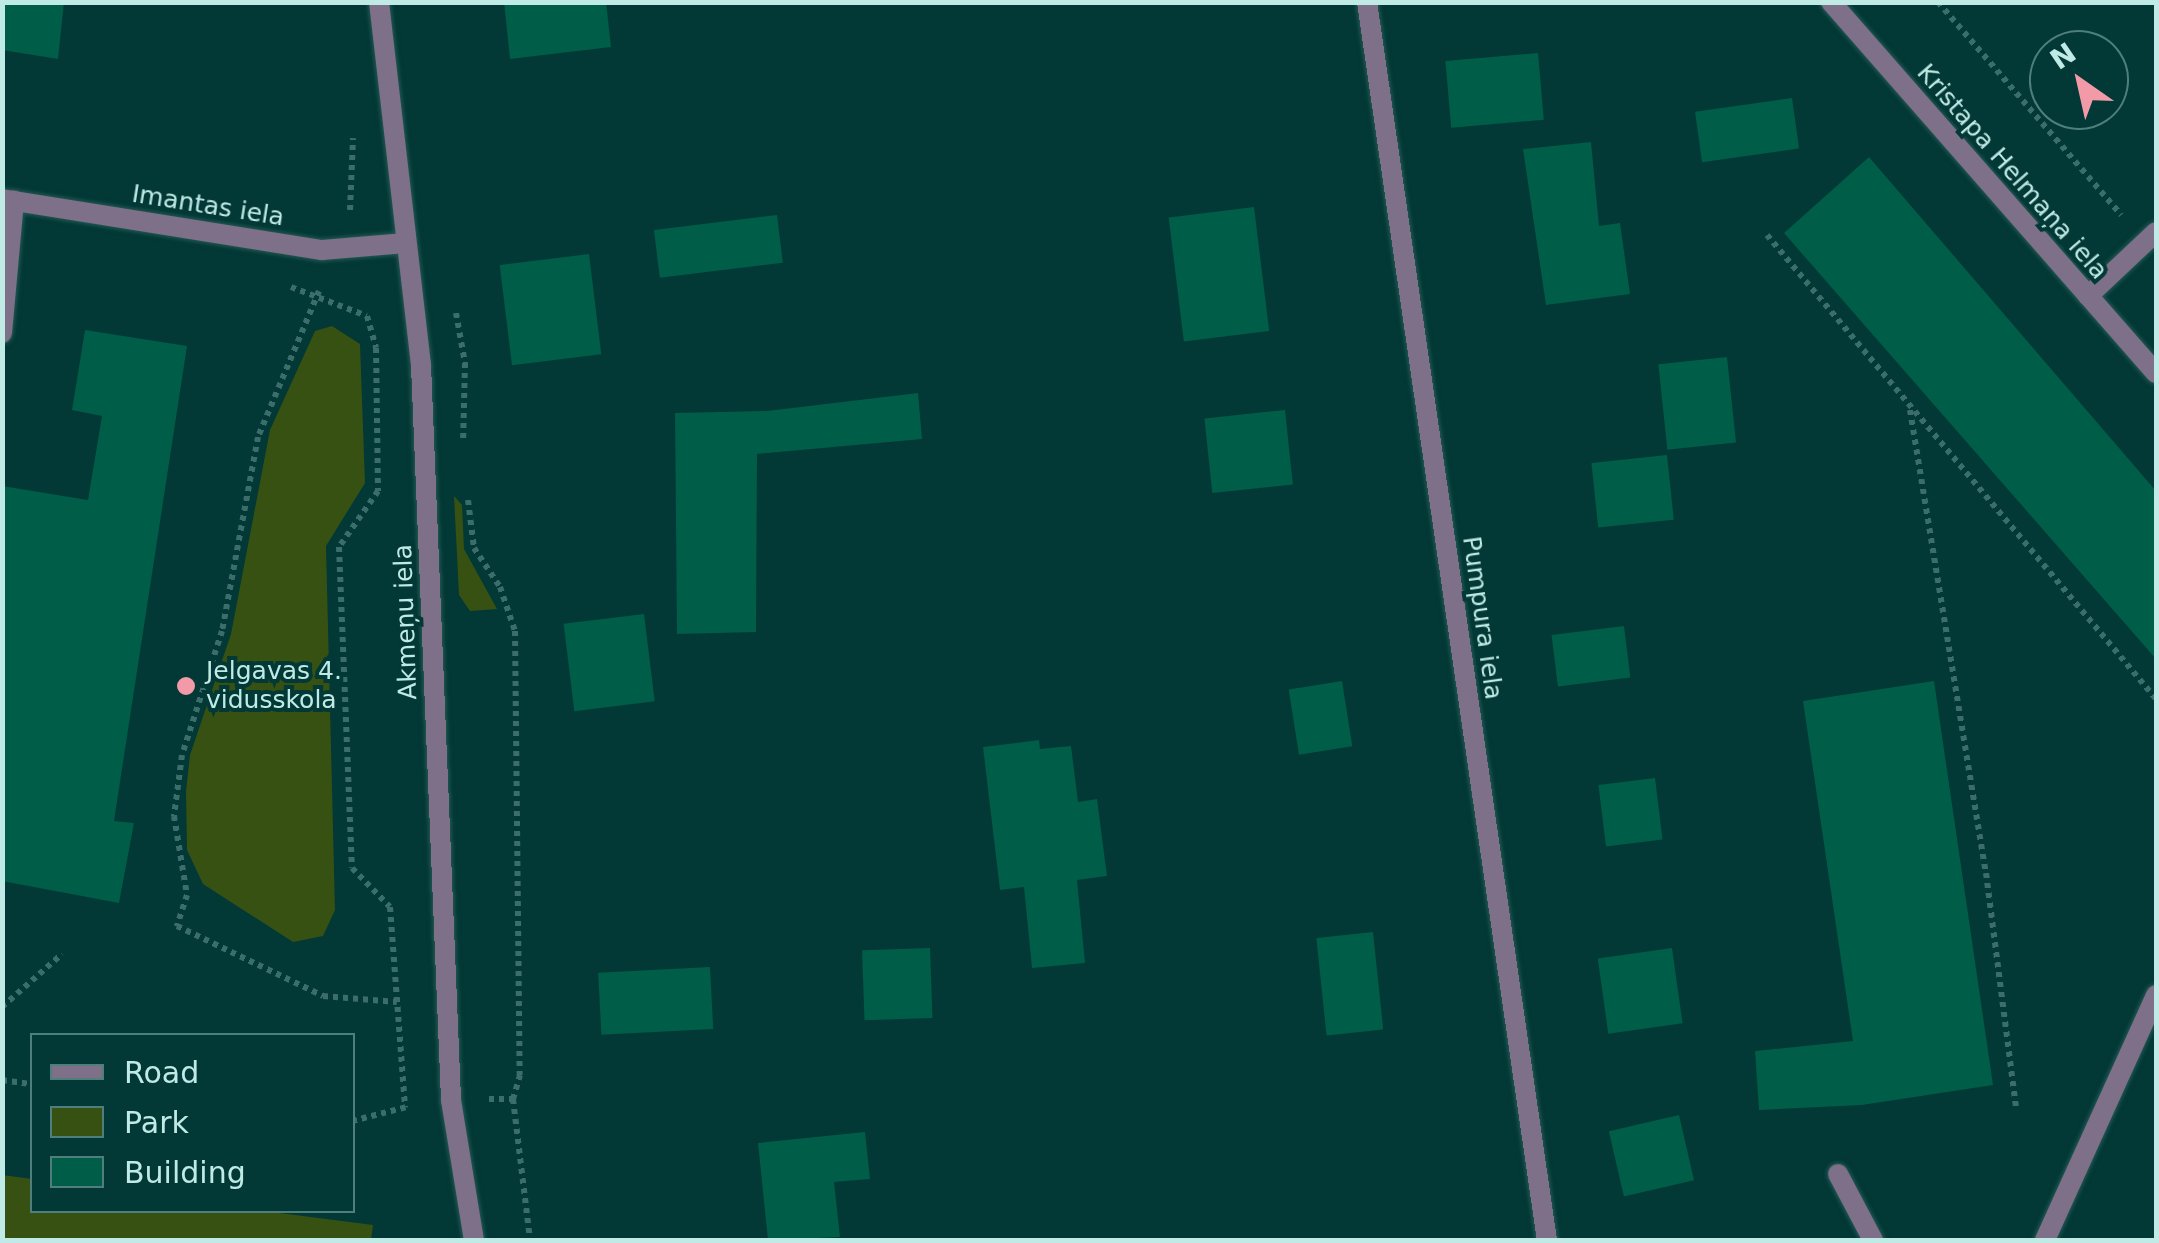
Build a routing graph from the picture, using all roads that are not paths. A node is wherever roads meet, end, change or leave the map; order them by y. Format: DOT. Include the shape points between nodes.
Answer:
graph roads {
  1 [pos="379,2"];
  2 [pos="1367,2"];
  3 [pos="1830,2"];
  4 [pos="8,200"];
  5 [pos="2148,239"];
  6 [pos="406,243"];
  7 [pos="2088,296"];
  8 [pos="2,333"];
  9 [pos="2156,373"];
  10 [pos="2156,995"];
  11 [pos="1838,1174"];
  12 [pos="474,1240"];
  13 [pos="1546,1240"];
  14 [pos="1873,1240"];
  15 [pos="2045,1240"];
  1 -- 6 [label="street, Akmeņu iela"];
  2 -- 13 [label="street, Pumpura iela"];
  3 -- 7 [label="street, Kristapa Helmaņa iela"];
  4 -- 6 [label="street, Imantas iela" via="330,249"];
  4 -- 8 [label="street"];
  5 -- 7 [label="street"];
  6 -- 12 [label="street, Akmeņu iela" via="420,366 451,1100"];
  7 -- 9 [label="street, Kristapa Helmaņa iela"];
  10 -- 15 [label="street"];
  11 -- 14 [label="street"];
}
